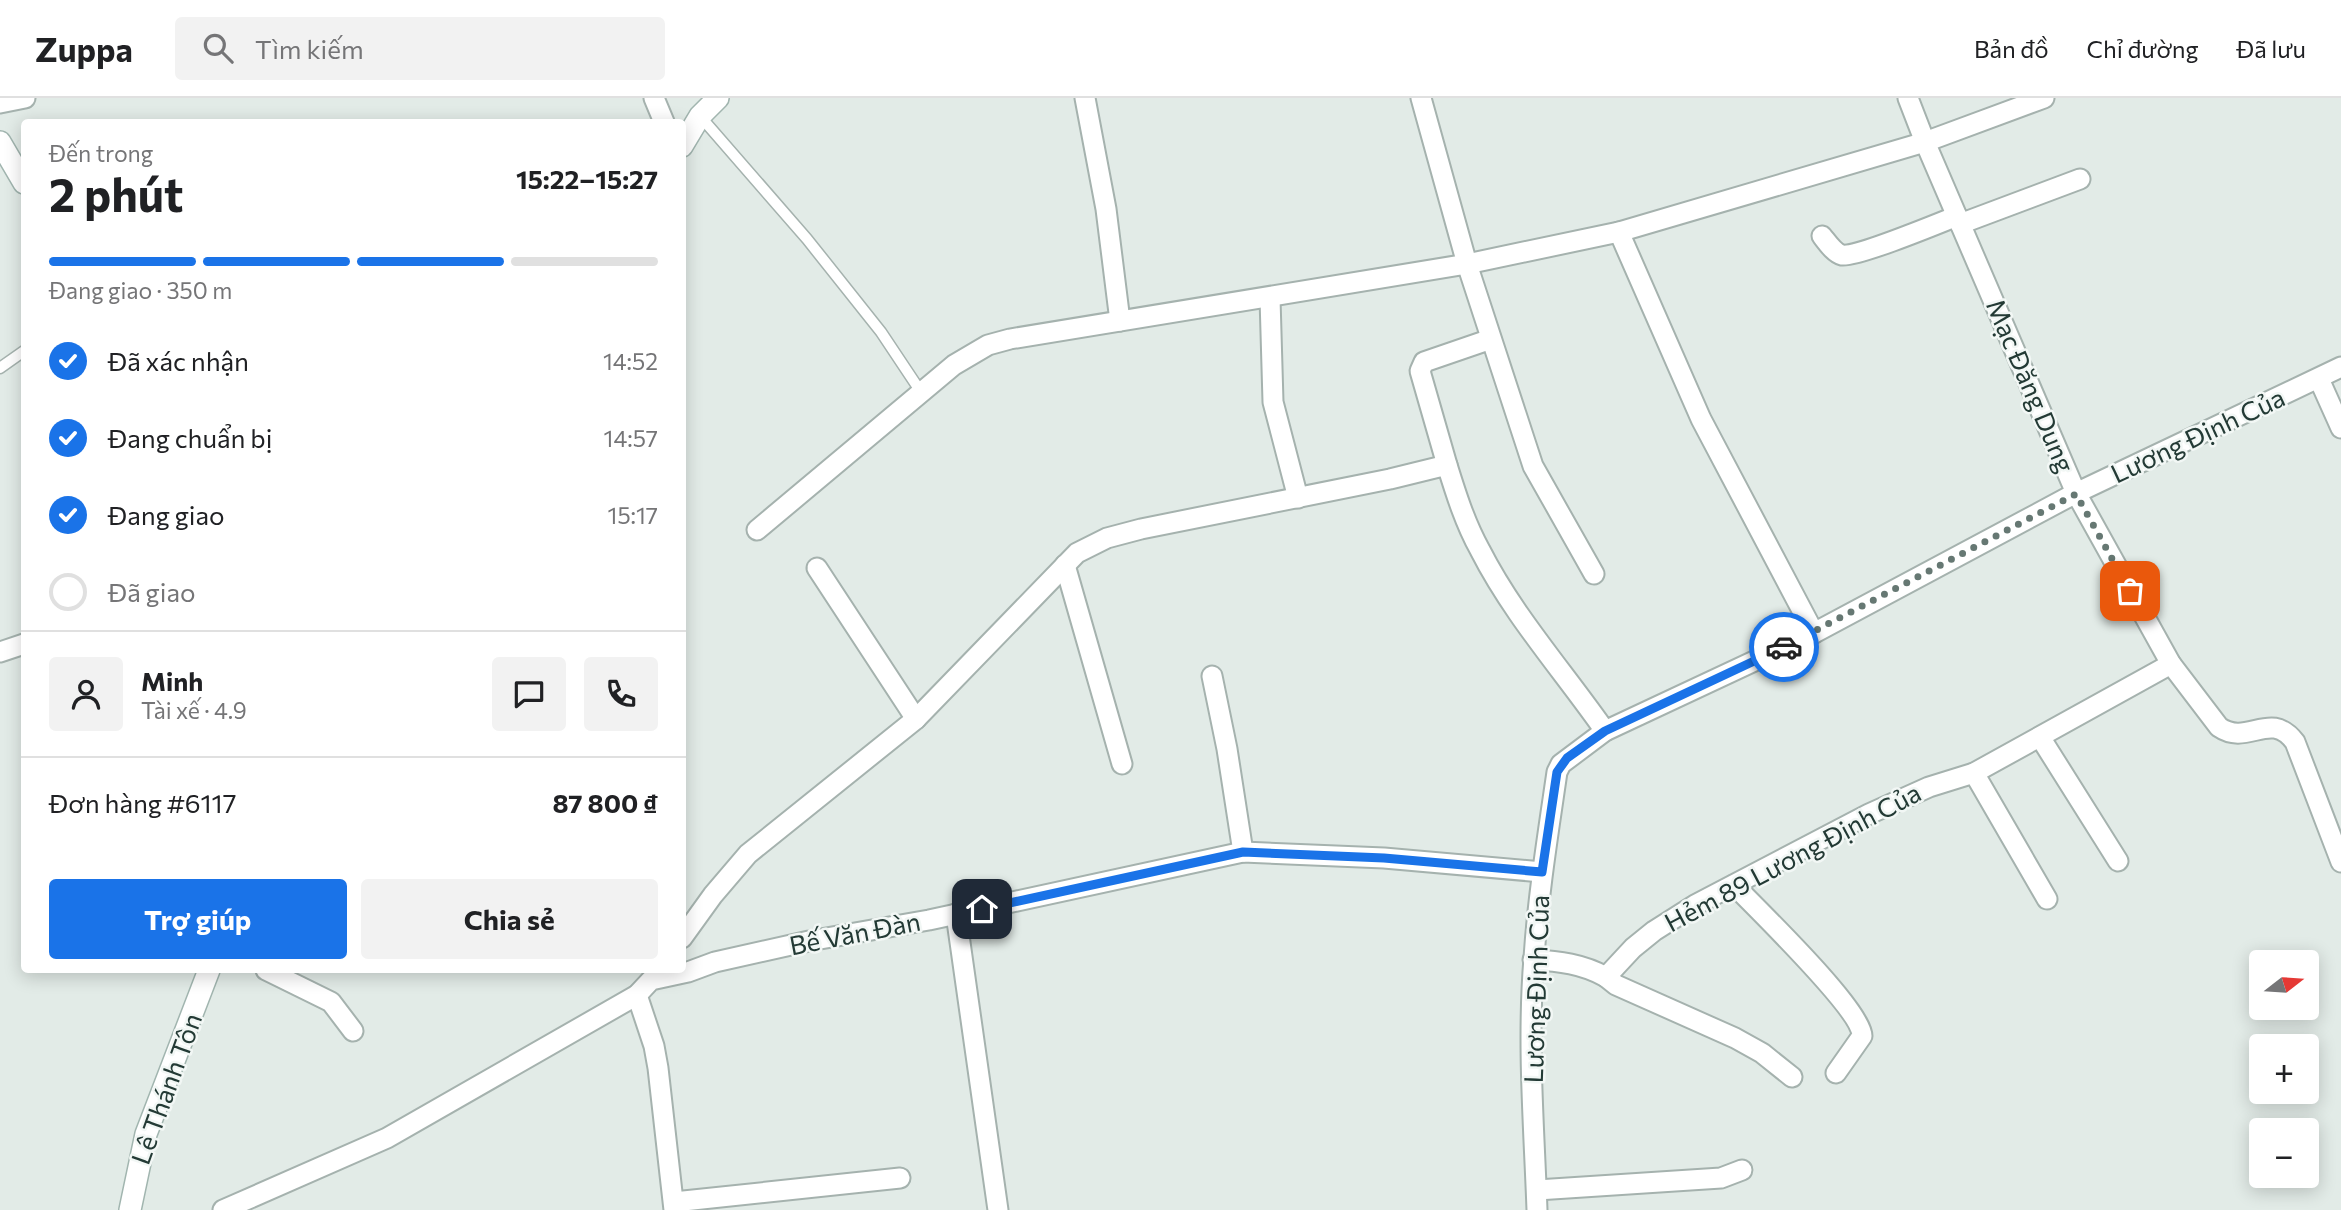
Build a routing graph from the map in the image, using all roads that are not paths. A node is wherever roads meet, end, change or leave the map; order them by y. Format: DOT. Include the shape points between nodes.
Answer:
graph roads {
  1 [pos="25,98"];
  2 [pos="654,98"];
  3 [pos="718,98"];
  4 [pos="1085,98"];
  5 [pos="1421,98"];
  6 [pos="1908,98"];
  7 [pos="2045,98"];
  8 [pos="0,103"];
  9 [pos="700,116"];
  10 [pos="663,119"];
  11 [pos="686,139"];
  12 [pos="0,142"];
  13 [pos="1925,142"];
  14 [pos="21,178"];
  15 [pos="2080,179"];
  16 [pos="1958,220"];
  17 [pos="1619,232"];
  18 [pos="1822,236"];
  19 [pos="1467,264"];
  20 [pos="1270,298"];
  21 [pos="1120,321"];
  22 [pos="1491,339"];
  23 [pos="21,353"];
  24 [pos="2341,367"];
  25 [pos="0,368"];
  26 [pos="2319,379"];
  27 [pos="922,392"];
  28 [pos="2341,428"];
  29 [pos="1447,465"];
  30 [pos="2076,494"];
  31 [pos="1298,498"];
  32 [pos="757,530"];
  33 [pos="1065,565"];
  34 [pos="817,568"];
  35 [pos="1594,574"];
  36 [pos="1814,633"];
  37 [pos="21,645"];
  38 [pos="0,652"];
  39 [pos="2171,664"];
  40 [pos="1212,676"];
  41 [pos="916,719"];
  42 [pos="1605,731"];
  43 [pos="2040,737"];
  44 [pos="1122,764"];
  45 [pos="1974,773"];
  46 [pos="1243,852"];
  47 [pos="2118,861"];
  48 [pos="2341,862"];
  49 [pos="1542,872"];
  50 [pos="1734,885"];
  51 [pos="2047,900"];
  52 [pos="956,914"];
  53 [pos="686,932"];
  54 [pos="1534,960"];
  55 [pos="686,968"];
  56 [pos="208,973"];
  57 [pos="272,973"];
  58 [pos="655,975"];
  59 [pos="1606,977"];
  60 [pos="637,995"];
  61 [pos="353,1031"];
  62 [pos="1836,1073"];
  63 [pos="1792,1077"];
  64 [pos="1742,1170"];
  65 [pos="900,1178"];
  66 [pos="1536,1190"];
  67 [pos="674,1206"];
  68 [pos="130,1210"];
  69 [pos="223,1210"];
  70 [pos="998,1210"];
  71 [pos="1537,1210"];
  1 -- 8 [label="street"];
  2 -- 10 [label="street"];
  3 -- 9 [label="main road"];
  4 -- 21 [label="street" via="1106,209"];
  5 -- 19 [label="street"];
  6 -- 13 [label="street, Mạc Đăng Dung"];
  7 -- 13 [label="street"];
  9 -- 11 [label="main road"];
  9 -- 27 [label="lane" via="807,239"];
  12 -- 14 [label="main road"];
  13 -- 16 [label="street, Mạc Đăng Dung"];
  13 -- 17 [label="street"];
  15 -- 16 [label="street"];
  16 -- 18 [label="street" via="1843,255"];
  16 -- 30 [label="street, Mạc Đăng Dung"];
  17 -- 19 [label="street"];
  17 -- 36 [label="street" via="1701,419"];
  19 -- 20 [label="street"];
  19 -- 22 [label="street"];
  20 -- 21 [label="street"];
  20 -- 31 [label="street" via="1273,402"];
  21 -- 27 [label="street" via="988,345"];
  22 -- 29 [label="street" via="1420,366"];
  22 -- 35 [label="street" via="1533,466"];
  23 -- 25 [label="lane"];
  24 -- 26 [label="street, Lương Định Của"];
  26 -- 28 [label="street"];
  26 -- 30 [label="street, Lương Định Của"];
  27 -- 32 [label="street"];
  29 -- 31 [label="street"];
  29 -- 42 [label="street" via="1460,506 1495,576"];
  30 -- 36 [label="street, Lương Định Của"];
  30 -- 39 [label="street, Mạc Đăng Dung"];
  31 -- 33 [label="street" via="1107,538 1077,553"];
  33 -- 41 [label="street"];
  33 -- 44 [label="street"];
  34 -- 41 [label="street"];
  36 -- 42 [label="street, Lương Định Của"];
  37 -- 38 [label="street"];
  39 -- 43 [label="street, Hẻm 89 Lương Định Của"];
  39 -- 48 [label="street, Mạc Đăng Dung" via="2228,733 2272,727 2288,733"];
  40 -- 46 [label="street"];
  41 -- 53 [label="street" via="748,854"];
  42 -- 49 [label="street, Lương Định Của" via="1567,758 1557,772"];
  43 -- 45 [label="street, Hẻm 89 Lương Định Của"];
  43 -- 47 [label="street"];
  45 -- 50 [label="street, Hẻm 89 Lương Định Của" via="1869,814"];
  45 -- 51 [label="street"];
  46 -- 49 [label="street, Bế Văn Đàn"];
  46 -- 52 [label="street, Bế Văn Đàn"];
  49 -- 54 [label="street, Lương Định Của"];
  50 -- 59 [label="street, Hẻm 89 Lương Định Của" via="1654,931"];
  50 -- 62 [label="street" via="1857,1019 1862,1036"];
  52 -- 55 [label="street, Bế Văn Đàn"];
  52 -- 70 [label="street"];
  54 -- 59 [label="street" via="1562,962"];
  54 -- 66 [label="street, Lương Định Của"];
  56 -- 68 [label="main road, Lê Thánh Tôn" via="146,1134"];
  57 -- 61 [label="street" via="331,1002"];
  58 -- 60 [label="street, Bế Văn Đàn"];
  59 -- 63 [label="street" via="1735,1038"];
  60 -- 67 [label="street" via="658,1068"];
  60 -- 69 [label="street, Bế Văn Đàn" via="387,1138"];
  64 -- 66 [label="street" via="1721,1178"];
  65 -- 67 [label="street"];
  66 -- 71 [label="street, Lương Định Của"];
}
